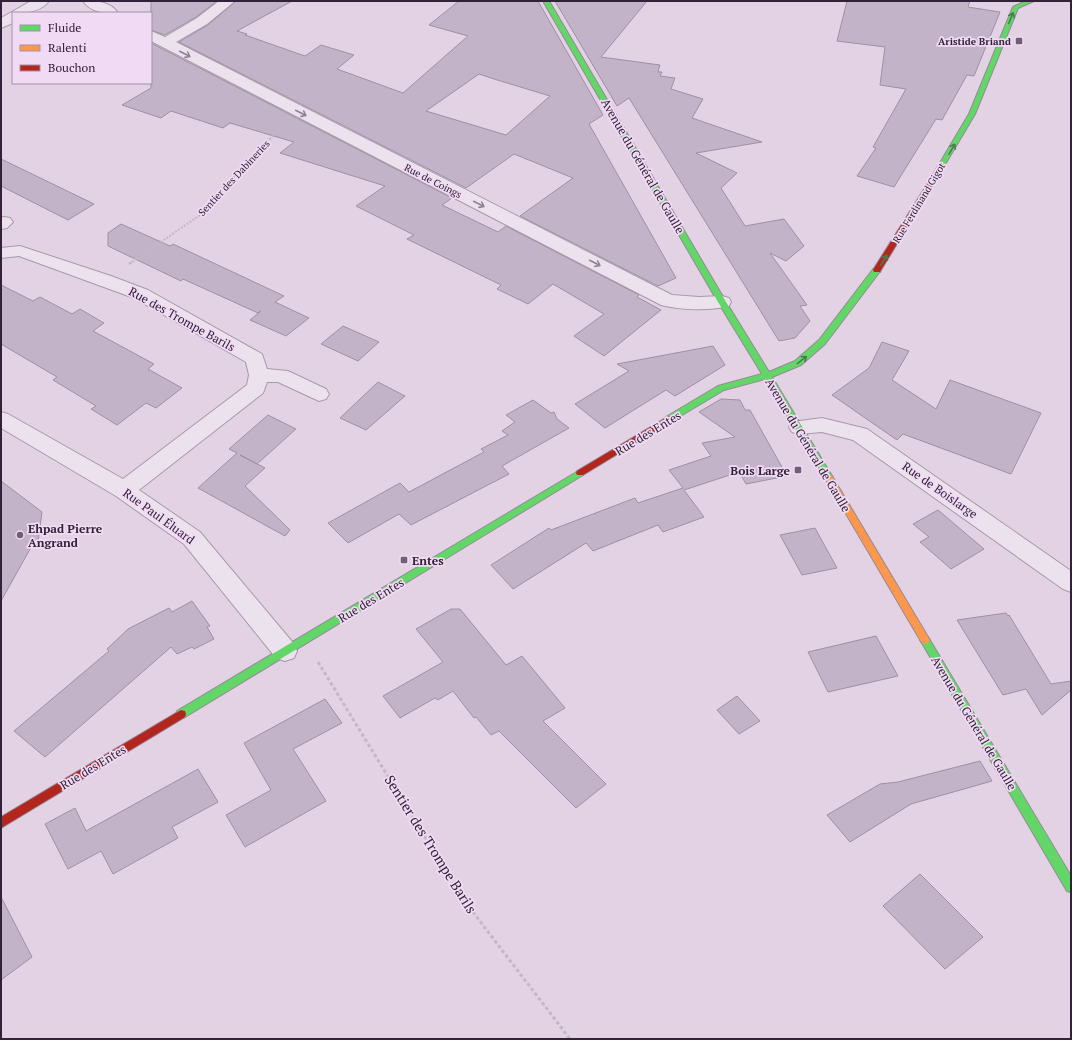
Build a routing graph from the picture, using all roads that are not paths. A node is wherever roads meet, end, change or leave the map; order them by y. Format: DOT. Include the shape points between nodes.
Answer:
graph roads {
  1 [pos="42,1"];
  2 [pos="90,1"];
  3 [pos="228,1"];
  4 [pos="546,1"];
  5 [pos="1032,1"];
  6 [pos="22,12"];
  7 [pos="109,12"];
  8 [pos="12,18"];
  9 [pos="1,24"];
  10 [pos="158,39"];
  11 [pos="1,253"];
  12 [pos="722,302"];
  13 [pos="259,375"];
  14 [pos="766,376"];
  15 [pos="319,394"];
  16 [pos="1,419"];
  17 [pos="799,427"];
  18 [pos="124,490"];
  19 [pos="1071,583"];
  20 [pos="285,651"];
  21 [pos="1,823"];
  22 [pos="1071,888"];
  1 -- 6 [label="street"];
  2 -- 7 [label="street"];
  3 -- 10 [label="street" via="202,21"];
  4 -- 12 [label="street, Avenue du Général de Gaulle"];
  14 -- 5 [label="street, Rue Ferdinand Gigot, one-way" via="798,363 822,342 881,265 972,114 1016,7"];
  8 -- 9 [label="street"];
  10 -- 12 [label="street, Rue de Coings, one-way" via="668,301 699,304"];
  11 -- 13 [label="street, Rue des Trompe Barils" via="20,251 141,294 255,359"];
  12 -- 14 [label="street, Avenue du Général de Gaulle"];
  13 -- 15 [label="street" via="281,376"];
  13 -- 18 [label="street" via="256,388"];
  14 -- 17 [label="street, Avenue du Général de Gaulle"];
  14 -- 20 [label="street, Rue des Entes" via="721,388"];
  16 -- 18 [label="street, Rue Paul Éluard"];
  17 -- 19 [label="street, Rue de Boislarge" via="822,424 860,434"];
  17 -- 22 [label="street, Avenue du Général de Gaulle"];
  18 -- 20 [label="street, Rue Paul Éluard" via="192,538"];
  20 -- 21 [label="street, Rue des Entes"];
}
